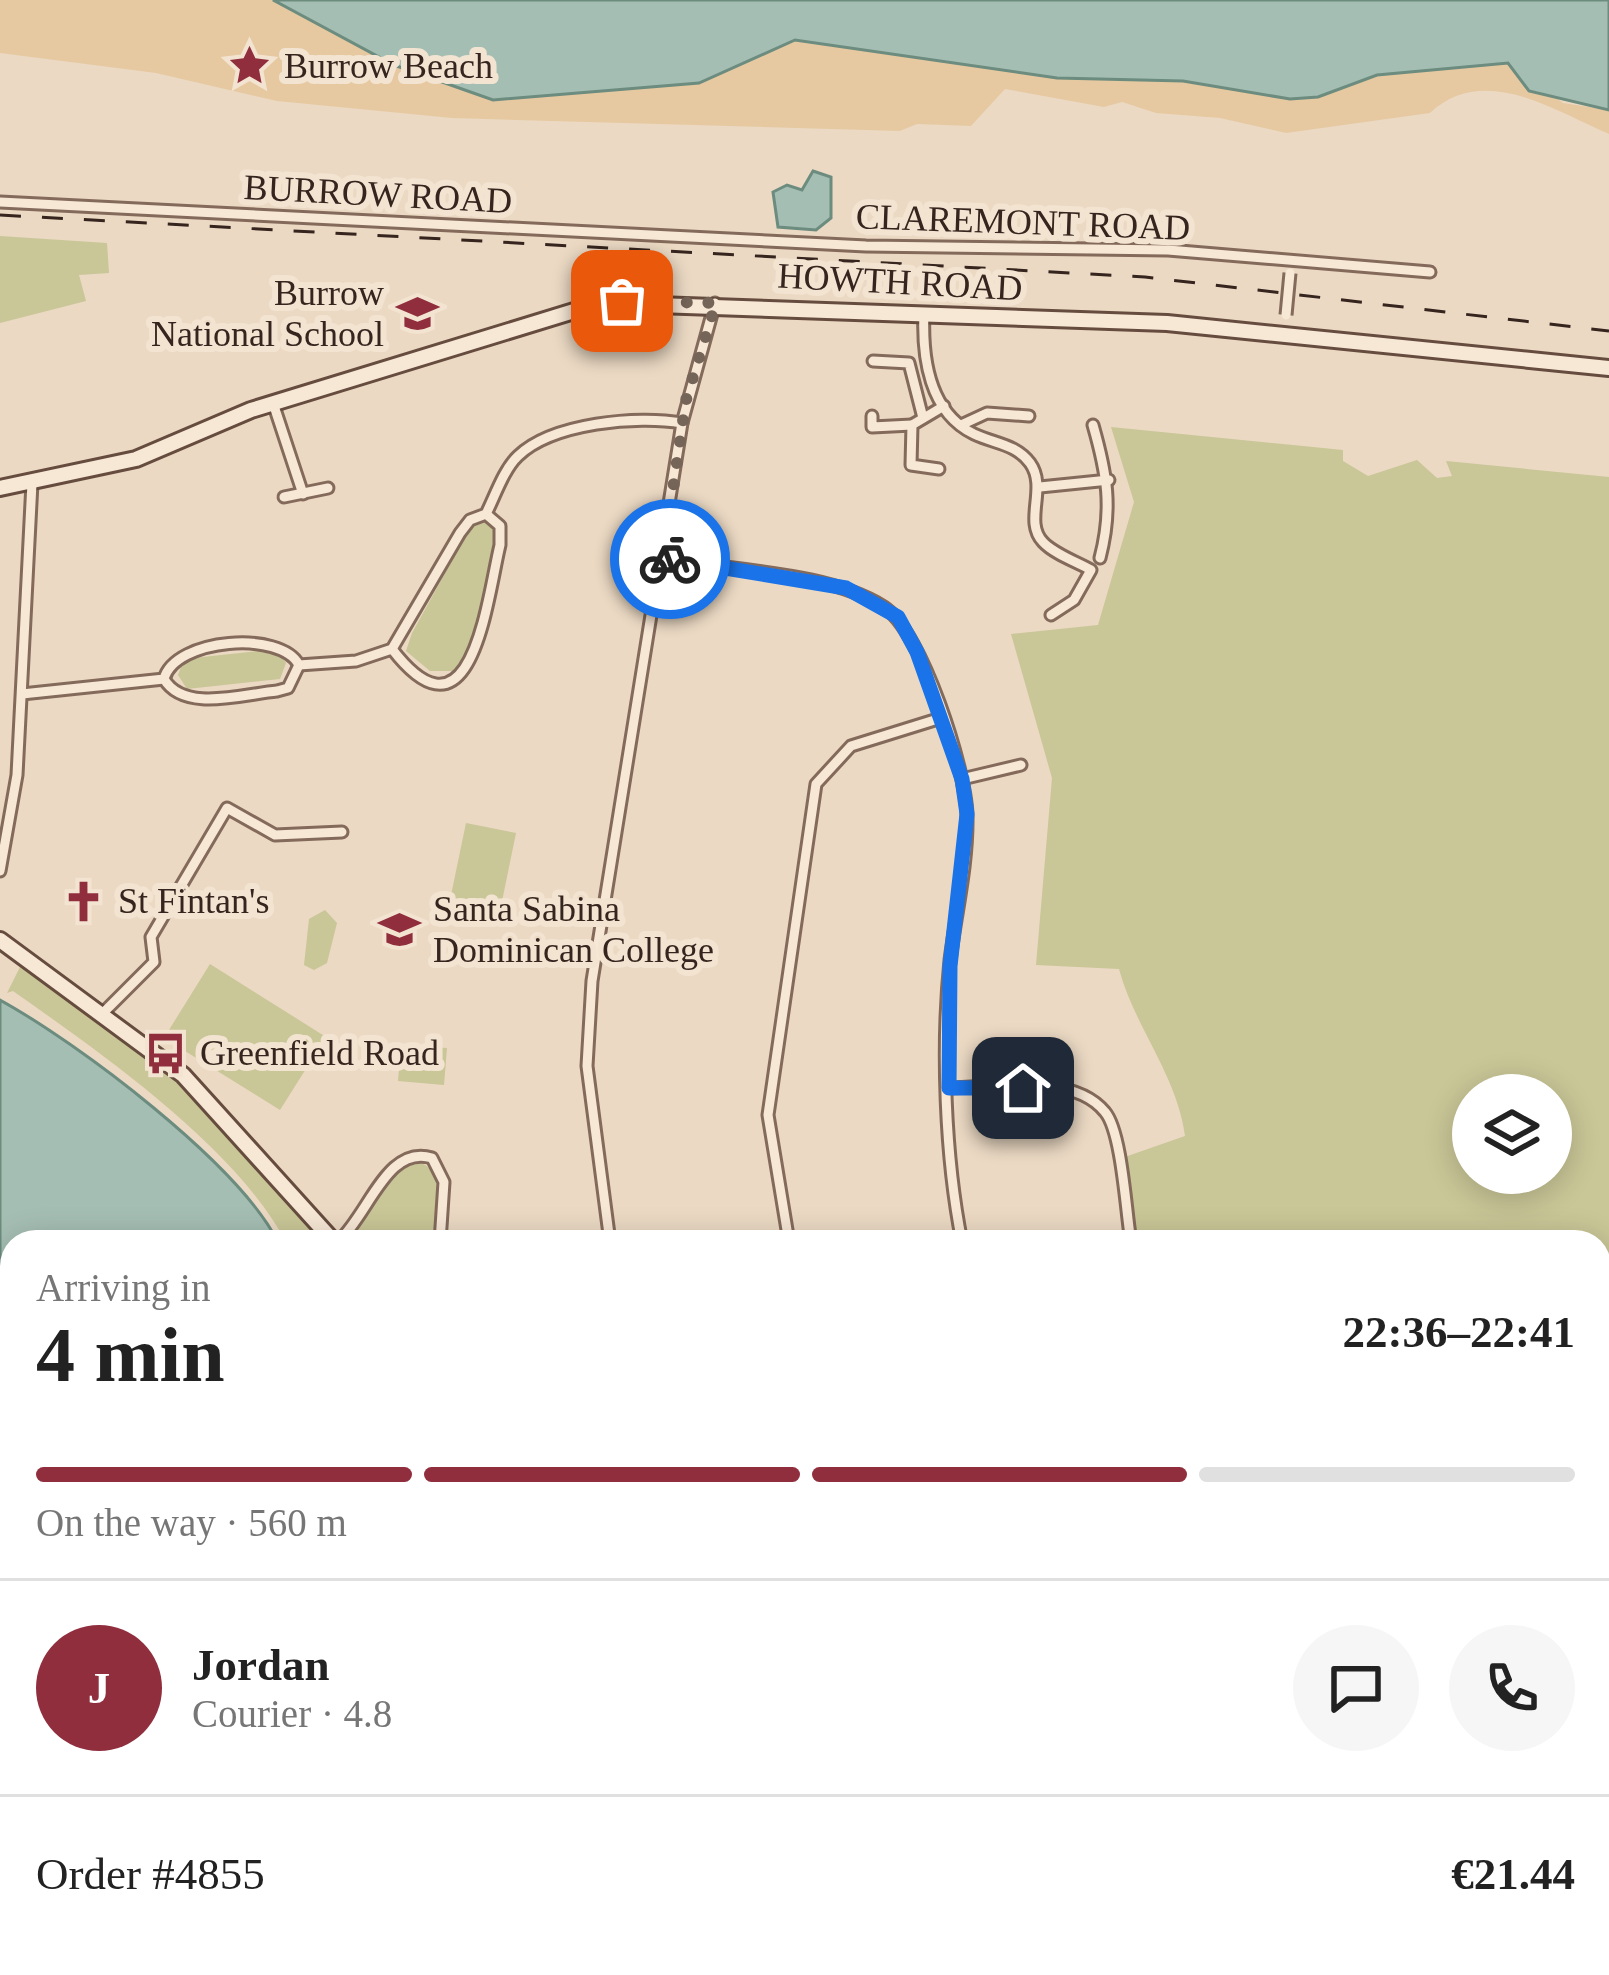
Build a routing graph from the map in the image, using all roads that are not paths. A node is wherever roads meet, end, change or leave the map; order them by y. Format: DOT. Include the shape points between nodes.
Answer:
graph roads {
  1 [pos="0,202"];
  2 [pos="754,241"];
  3 [pos="1291,267"];
  4 [pos="1430,272"];
  5 [pos="716,303"];
  6 [pos="924,313"];
  7 [pos="1284,334"];
  8 [pos="873,361"];
  9 [pos="1609,368"];
  10 [pos="273,403"];
  11 [pos="944,406"];
  12 [pos="872,416"];
  13 [pos="1029,416"];
  14 [pos="922,418"];
  15 [pos="682,423"];
  16 [pos="911,424"];
  17 [pos="961,425"];
  18 [pos="1093,425"];
  19 [pos="939,469"];
  20 [pos="1109,480"];
  21 [pos="32,484"];
  22 [pos="1040,487"];
  23 [pos="0,488"];
  24 [pos="328,488"];
  25 [pos="303,494"];
  26 [pos="284,497"];
  27 [pos="486,514"];
  28 [pos="663,558"];
  29 [pos="1100,558"];
  30 [pos="1051,615"];
  31 [pos="392,649"];
  32 [pos="299,665"];
  33 [pos="164,680"];
  34 [pos="22,694"];
  35 [pos="941,718"];
  36 [pos="1021,766"];
  37 [pos="962,779"];
  38 [pos="342,832"];
  39 [pos="0,871"];
  40 [pos="0,940"];
  41 [pos="103,1012"];
  42 [pos="949,1088"];
  43 [pos="325,1230"];
  44 [pos="348,1230"];
  45 [pos="440,1230"];
  46 [pos="608,1230"];
  47 [pos="787,1230"];
  48 [pos="960,1230"];
  49 [pos="1129,1230"];
  1 -- 2 [label="street, BURROW ROAD"];
  2 -- 3 [label="street, CLAREMONT ROAD" via="1111,248"];
  3 -- 4 [label="street, CLAREMONT ROAD"];
  3 -- 7 [label="street, bridge"];
  5 -- 6 [label="main road, HOWTH ROAD"];
  5 -- 10 [label="main road, HOWTH ROAD" via="600,303"];
  5 -- 15 [label="street"];
  6 -- 7 [label="main road, HOWTH ROAD"];
  6 -- 11 [label="street" via="926,367"];
  7 -- 9 [label="main road, HOWTH ROAD"];
  8 -- 14 [label="street" via="908,362"];
  10 -- 21 [label="main road, HOWTH ROAD" via="136,459"];
  10 -- 25 [label="street"];
  11 -- 14 [label="street"];
  11 -- 17 [label="street"];
  12 -- 16 [label="street" via="872,427"];
  13 -- 17 [label="street" via="987,413"];
  14 -- 16 [label="street"];
  15 -- 27 [label="street" via="604,423 535,443 514,458"];
  15 -- 28 [label="street"];
  16 -- 19 [label="street" via="911,465"];
  17 -- 22 [label="street" via="1028,459"];
  18 -- 20 [label="street"];
  20 -- 22 [label="street"];
  20 -- 29 [label="street"];
  21 -- 23 [label="main road, HOWTH ROAD"];
  21 -- 34 [label="street"];
  22 -- 30 [label="street" via="1035,526 1043,542 1091,570 1074,600"];
  24 -- 25 [label="street"];
  25 -- 26 [label="street"];
  27 -- 31 [label="street" via="460,533"];
  27 -- 31 [label="street" via="500,526 500,545 464,676 426,680"];
  28 -- 35 [label="street" via="846,588 882,606 898,617 917,652"];
  28 -- 46 [label="street" via="592,981 587,1066"];
  31 -- 32 [label="street"];
  32 -- 33 [label="street" via="288,688 277,691 191,699"];
  32 -- 33 [label="street" via="273,644 192,649 177,656"];
  33 -- 34 [label="street"];
  34 -- 39 [label="street"];
  35 -- 37 [label="street"];
  35 -- 47 [label="street" via="851,746 816,784 768,1115"];
  36 -- 37 [label="street"];
  37 -- 42 [label="street" via="967,814 950,966"];
  38 -- 41 [label="street" via="275,835 226,808 151,937 154,962"];
  40 -- 41 [label="main road"];
  41 -- 43 [label="main road" via="182,1075"];
  42 -- 48 [label="street" via="947,1165"];
  42 -- 49 [label="street" via="1060,1088 1091,1100 1108,1115"];
  44 -- 45 [label="street" via="394,1162 411,1154 432,1158 442,1174"];
}
